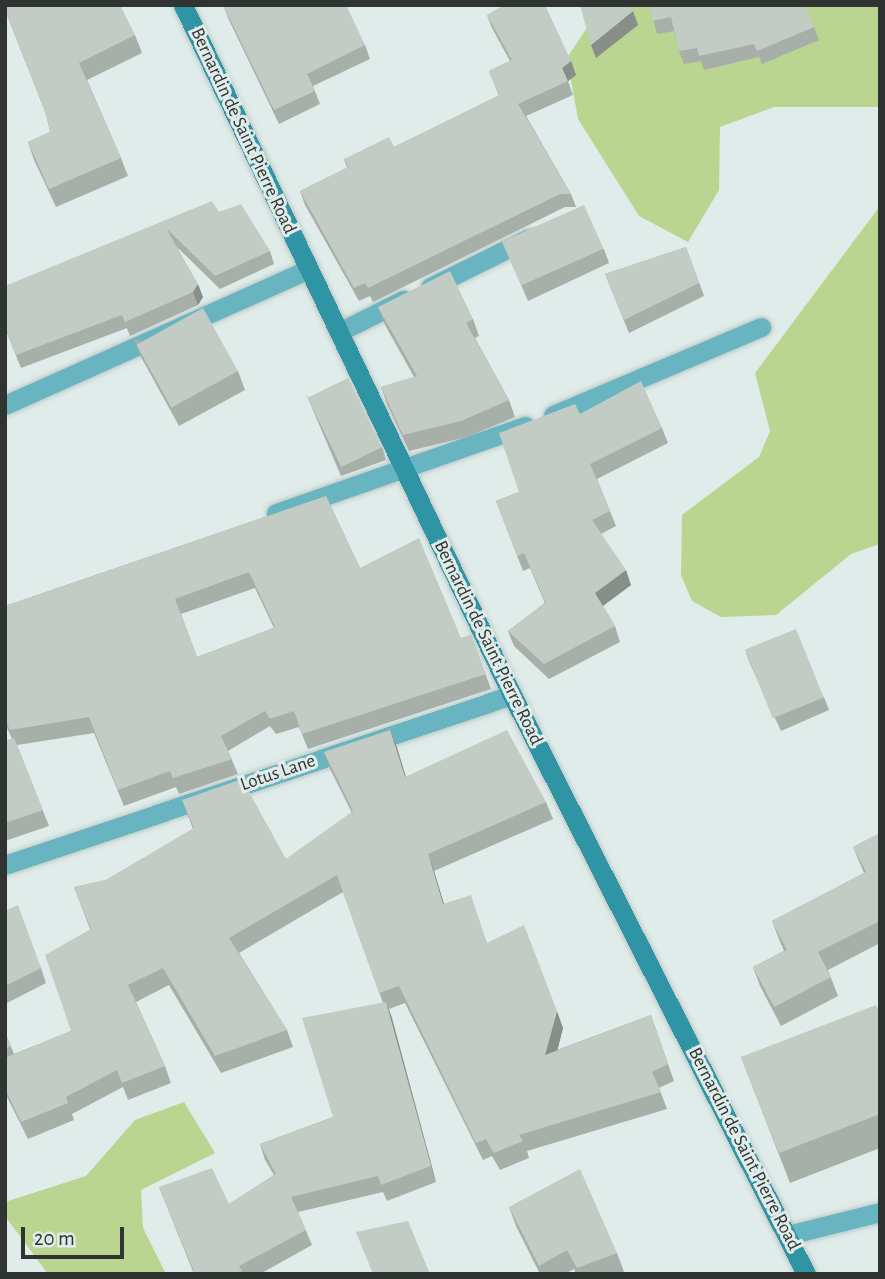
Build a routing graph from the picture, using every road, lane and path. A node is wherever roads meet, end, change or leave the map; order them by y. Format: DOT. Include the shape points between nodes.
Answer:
graph roads {
  1 [pos="183,5"];
  2 [pos="546,230"];
  3 [pos="309,269"];
  4 [pos="761,327"];
  5 [pos="339,332"];
  6 [pos="5,405"];
  7 [pos="403,467"];
  8 [pos="249,523"];
  9 [pos="512,695"];
  10 [pos="5,865"];
  11 [pos="880,1212"];
  12 [pos="788,1235"];
  13 [pos="806,1274"];
  1 -- 3 [label="main road, Bernardin de Saint Pierre Road"];
  2 -- 5 [label="street"];
  3 -- 5 [label="main road, Bernardin de Saint Pierre Road"];
  3 -- 6 [label="street"];
  4 -- 7 [label="street" via="471,449"];
  5 -- 7 [label="main road, Bernardin de Saint Pierre Road"];
  7 -- 8 [label="street"];
  7 -- 9 [label="main road, Bernardin de Saint Pierre Road"];
  9 -- 10 [label="street, Lotus Lane"];
  9 -- 12 [label="main road, Bernardin de Saint Pierre Road"];
  11 -- 12 [label="street"];
  12 -- 13 [label="main road, Bernardin de Saint Pierre Road"];
}
